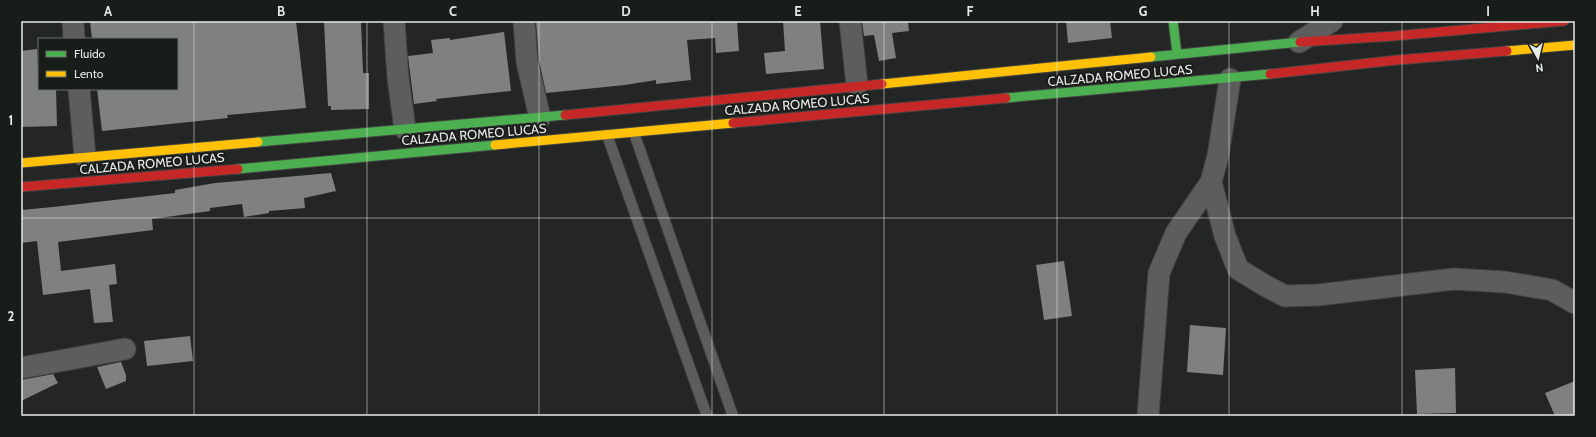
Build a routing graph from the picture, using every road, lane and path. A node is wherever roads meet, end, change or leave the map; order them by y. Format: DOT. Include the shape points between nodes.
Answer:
graph roads {
  1 [pos="73,21"];
  2 [pos="394,21"];
  3 [pos="524,21"];
  4 [pos="850,21"];
  5 [pos="1174,21"];
  6 [pos="1332,21"];
  7 [pos="1564,21"];
  8 [pos="74,38"];
  9 [pos="1299,42"];
  10 [pos="1575,45"];
  11 [pos="1177,54"];
  12 [pos="1230,79"];
  13 [pos="857,85"];
  14 [pos="79,90"];
  15 [pos="540,118"];
  16 [pos="405,129"];
  17 [pos="634,133"];
  18 [pos="607,135"];
  19 [pos="85,157"];
  20 [pos="21,163"];
  21 [pos="1211,182"];
  22 [pos="21,187"];
  23 [pos="1575,303"];
  24 [pos="125,349"];
  25 [pos="21,368"];
  26 [pos="708,416"];
  27 [pos="733,416"];
  28 [pos="1148,416"];
  1 -- 8 [label="street"];
  2 -- 16 [label="street"];
  3 -- 15 [label="street" via="527,62"];
  4 -- 13 [label="street"];
  5 -- 11 [label="street"];
  6 -- 9 [label="street"];
  7 -- 9 [label="street, CALZADA ROMEO LUCAS"];
  9 -- 11 [label="street, CALZADA ROMEO LUCAS"];
  10 -- 12 [label="street, CALZADA ROMEO LUCAS" via="1397,60"];
  11 -- 13 [label="street, CALZADA ROMEO LUCAS"];
  12 -- 17 [label="street, CALZADA ROMEO LUCAS" via="1174,82"];
  12 -- 21 [label="street" via="1218,156"];
  13 -- 15 [label="street, CALZADA ROMEO LUCAS"];
  14 -- 19 [label="street"];
  15 -- 16 [label="street, CALZADA ROMEO LUCAS"];
  16 -- 19 [label="street, CALZADA ROMEO LUCAS"];
  17 -- 18 [label="street, CALZADA ROMEO LUCAS"];
  17 -- 27 [label="lane"];
  18 -- 22 [label="street, CALZADA ROMEO LUCAS"];
  18 -- 26 [label="lane"];
  19 -- 20 [label="street, CALZADA ROMEO LUCAS"];
  21 -- 23 [label="street" via="1225,236 1238,269 1285,296 1318,295 1454,279 1505,282 1552,290"];
  21 -- 28 [label="street" via="1176,233 1159,273"];
  24 -- 25 [label="street"];
}
